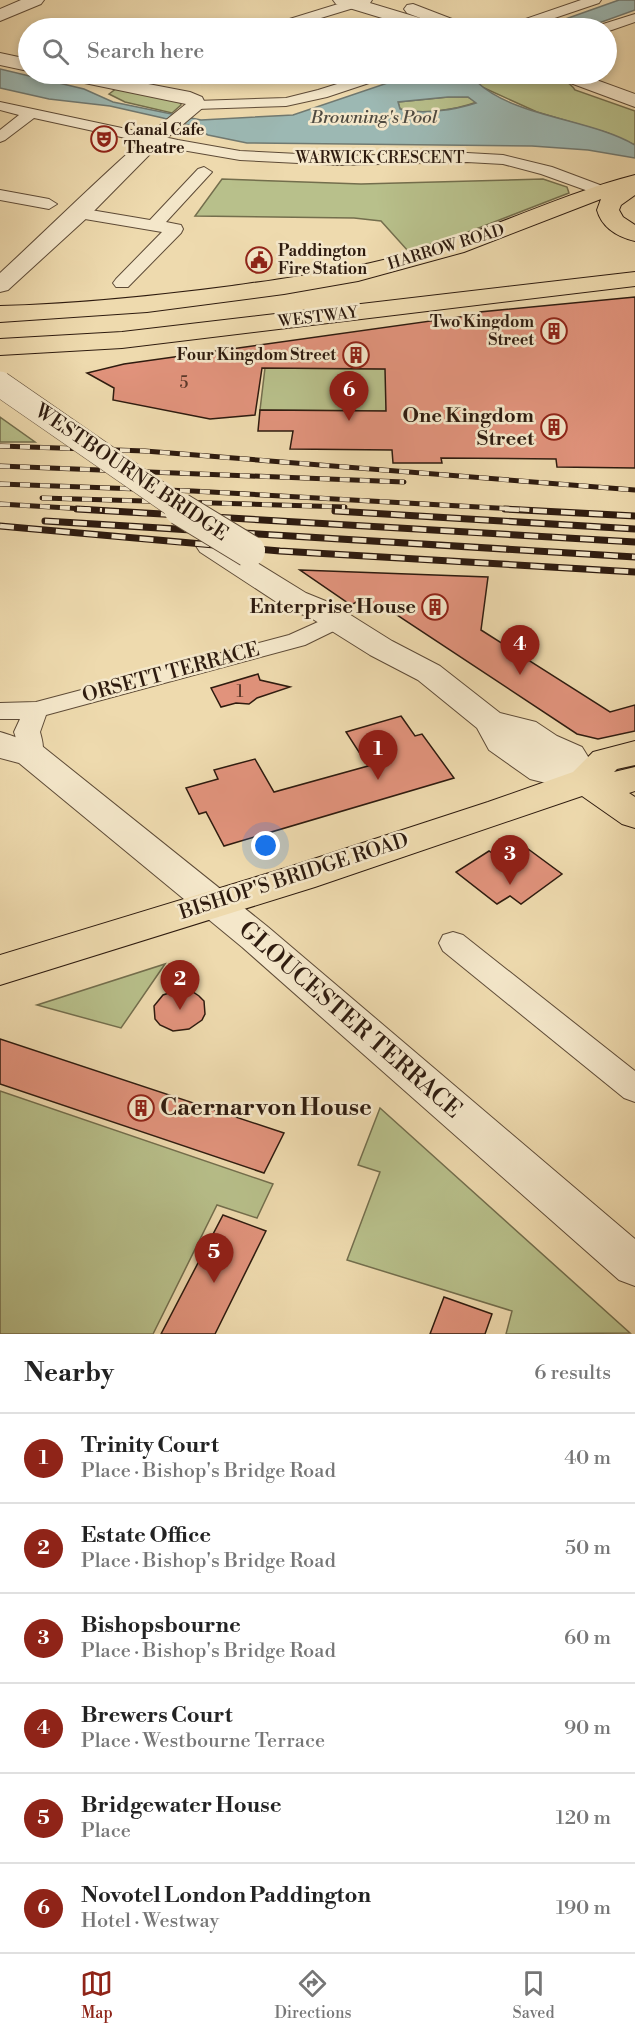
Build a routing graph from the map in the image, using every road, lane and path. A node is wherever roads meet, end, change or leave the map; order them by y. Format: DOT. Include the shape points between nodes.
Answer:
graph roads {
  1 [pos="20,0"];
  2 [pos="35,0"];
  3 [pos="387,0"];
  4 [pos="594,0"];
  5 [pos="354,1"];
  6 [pos="0,9"];
  7 [pos="0,16"];
  8 [pos="304,18"];
  9 [pos="403,18"];
  10 [pos="438,18"];
  11 [pos="542,18"];
  12 [pos="635,18"];
  13 [pos="617,24"];
  14 [pos="0,59"];
  15 [pos="18,63"];
  16 [pos="123,84"];
  17 [pos="352,84"];
  18 [pos="590,84"];
  19 [pos="635,101"];
  20 [pos="0,106"];
  21 [pos="192,109"];
  22 [pos="31,113"];
  23 [pos="162,132"];
  24 [pos="0,137"];
  25 [pos="204,172"];
  26 [pos="635,183"];
  27 [pos="602,191"];
  28 [pos="0,195"];
  29 [pos="50,204"];
  30 [pos="79,213"];
  31 [pos="154,225"];
  32 [pos="635,234"];
  33 [pos="635,267"];
  34 [pos="635,279"];
  35 [pos="122,283"];
  36 [pos="0,285"];
  37 [pos="0,296"];
  38 [pos="10,314"];
  39 [pos="0,335"];
  40 [pos="0,347"];
  41 [pos="0,384"];
  42 [pos="0,400"];
  43 [pos="330,615"];
  44 [pos="36,710"];
  45 [pos="0,711"];
  46 [pos="15,748"];
  47 [pos="635,753"];
  48 [pos="635,779"];
  49 [pos="586,781"];
  50 [pos="635,815"];
  51 [pos="214,903"];
  52 [pos="453,943"];
  53 [pos="0,970"];
  54 [pos="635,1089"];
  55 [pos="635,1266"];
  1 -- 6 [label="street"];
  2 -- 7 [label="street"];
  3 -- 10 [label="street"];
  4 -- 11 [label="street"];
  5 -- 8 [label="street"];
  5 -- 9 [label="street"];
  12 -- 13 [label="street"];
  14 -- 15 [label="street"];
  16 -- 21 [label="street" via="190,98 195,101"];
  17 -- 21 [label="street" via="286,102"];
  18 -- 19 [label="street"];
  20 -- 22 [label="street, WARWICK CRESCENT"];
  21 -- 23 [label="street"];
  22 -- 23 [label="street, WARWICK CRESCENT"];
  22 -- 24 [label="street"];
  23 -- 27 [label="street, WARWICK CRESCENT" via="242,155 336,160 491,158"];
  23 -- 30 [label="street"];
  25 -- 31 [label="street"];
  26 -- 27 [label="main road, HARROW ROAD"];
  26 -- 32 [label="main road, HARROW ROAD" via="611,202 608,210 616,224"];
  27 -- 38 [label="main road, HARROW ROAD" via="480,239 370,270 173,302"];
  28 -- 29 [label="street"];
  30 -- 31 [label="street"];
  30 -- 36 [label="street"];
  31 -- 35 [label="street" via="175,229"];
  33 -- 39 [label="main road, WESTWAY" via="119,327"];
  34 -- 40 [label="main road, WESTWAY" via="122,340"];
  37 -- 38 [label="street"];
  41 -- 43 [label="street, WESTBOURNE BRIDGE, bridge" via="161,497 249,551"];
  42 -- 43 [label="street, WESTBOURNE BRIDGE" via="210,546 295,600"];
  43 -- 44 [label="street, ORSETT TERRACE" via="314,634"];
  43 -- 49 [label="street" via="429,673 489,721 501,742 542,771"];
  44 -- 45 [label="street, ORSETT TERRACE"];
  44 -- 46 [label="street" via="27,732 31,743"];
  46 -- 51 [label="street, GLOUCESTER TERRACE"];
  47 -- 49 [label="main road, BISHOP'S BRIDGE ROAD" via="605,760"];
  48 -- 49 [label="main road, BISHOP'S BRIDGE ROAD" via="612,784"];
  49 -- 50 [label="main road"];
  49 -- 51 [label="main road, BISHOP'S BRIDGE ROAD"];
  51 -- 53 [label="main road, BISHOP'S BRIDGE ROAD"];
  51 -- 55 [label="street, GLOUCESTER TERRACE"];
  52 -- 54 [label="street"];
}
